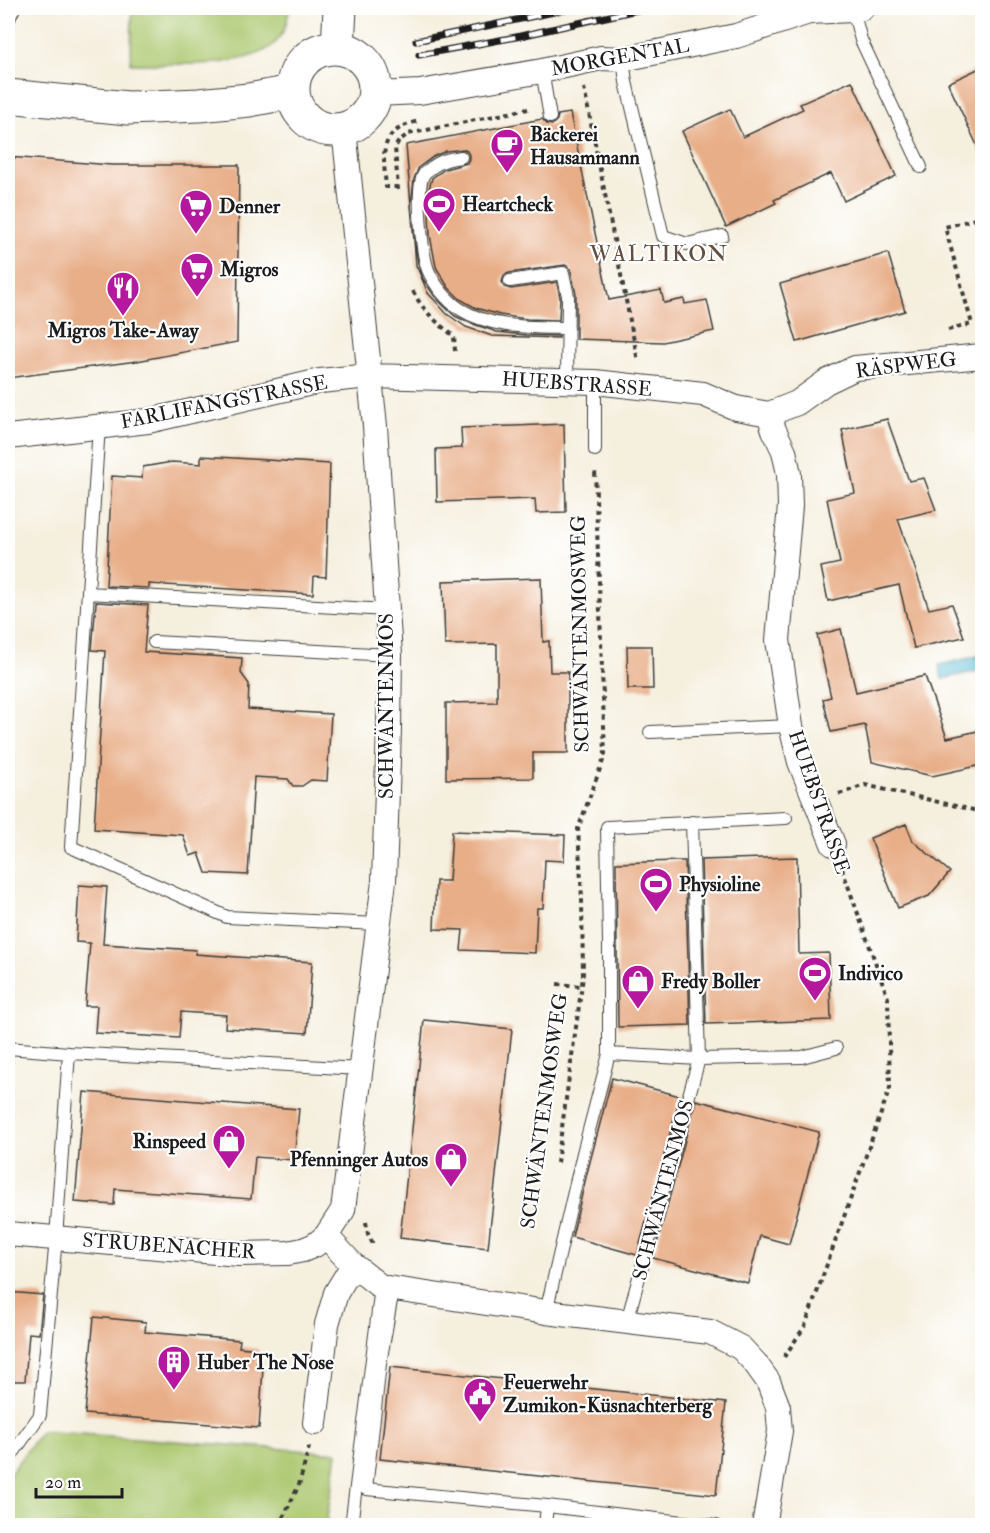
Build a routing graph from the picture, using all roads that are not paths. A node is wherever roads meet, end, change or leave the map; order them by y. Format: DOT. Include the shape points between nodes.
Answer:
graph roads {
  1 [pos="14,8"];
  2 [pos="340,8"];
  3 [pos="857,9"];
  4 [pos="8,21"];
  5 [pos="338,47"];
  6 [pos="622,59"];
  7 [pos="542,71"];
  8 [pos="292,92"];
  9 [pos="376,94"];
  10 [pos="8,96"];
  11 [pos="550,117"];
  12 [pos="344,129"];
  13 [pos="461,157"];
  14 [pos="921,167"];
  15 [pos="722,236"];
  16 [pos="510,281"];
  17 [pos="568,328"];
  18 [pos="982,356"];
  19 [pos="370,376"];
  20 [pos="567,381"];
  21 [pos="595,382"];
  22 [pos="769,414"];
  23 [pos="99,426"];
  24 [pos="8,437"];
  25 [pos="595,450"];
  26 [pos="88,593"];
  27 [pos="387,610"];
  28 [pos="154,642"];
  29 [pos="390,655"];
  30 [pos="791,726"];
  31 [pos="650,732"];
  32 [pos="786,818"];
  33 [pos="692,822"];
  34 [pos="833,844"];
  35 [pos="378,924"];
  36 [pos="836,1047"];
  37 [pos="8,1048"];
  38 [pos="69,1053"];
  39 [pos="609,1054"];
  40 [pos="699,1059"];
  41 [pos="360,1069"];
  42 [pos="8,1234"];
  43 [pos="326,1236"];
  44 [pos="56,1238"];
  45 [pos="353,1265"];
  46 [pos="387,1288"];
  47 [pos="546,1312"];
  48 [pos="627,1321"];
  49 [pos="315,1423"];
  50 [pos="8,1460"];
  51 [pos="547,1506"];
  52 [pos="351,1526"];
  53 [pos="545,1526"];
  54 [pos="716,1526"];
  55 [pos="764,1526"];
  1 -- 4 [label="lane"];
  2 -- 5 [label="street"];
  3 -- 6 [label="street, MORGENTAL" via="809,12 736,36"];
  3 -- 14 [label="lane" via="861,40"];
  5 -- 8 [label="street" via="324,48 300,64"];
  5 -- 9 [label="street" via="351,50 371,68"];
  6 -- 7 [label="street, MORGENTAL" via="601,58"];
  6 -- 15 [label="lane" via="663,236 687,244"];
  7 -- 9 [label="street, MORGENTAL" via="420,92"];
  7 -- 11 [label="lane"];
  8 -- 10 [label="street" via="199,105 128,108"];
  8 -- 12 [label="street" via="304,118 330,130"];
  9 -- 12 [label="street" via="365,116"];
  12 -- 19 [label="street, SCHWÄNTENMOS"];
  13 -- 17 [label="lane" via="441,160 424,174 419,192 423,248 428,270 441,291 458,309 480,319 511,326"];
  16 -- 17 [label="lane" via="563,273"];
  17 -- 20 [label="lane"];
  18 -- 22 [label="street, RÄSPWEG" via="855,368 797,403"];
  19 -- 20 [label="street, HUEBSTRASSE"];
  19 -- 23 [label="street, FARLIFANGSTRASSE" via="320,381 148,421"];
  19 -- 27 [label="street, SCHWÄNTENMOS"];
  20 -- 21 [label="street, HUEBSTRASSE"];
  21 -- 22 [label="street, HUEBSTRASSE" via="703,394 736,408"];
  21 -- 25 [label="lane"];
  22 -- 30 [label="street, HUEBSTRASSE" via="789,474 790,506 778,640"];
  23 -- 24 [label="street, FARLIFANGSTRASSE"];
  23 -- 26 [label="lane"];
  26 -- 27 [label="lane"];
  26 -- 35 [label="lane" via="71,847 227,917"];
  27 -- 29 [label="street, SCHWÄNTENMOS"];
  28 -- 29 [label="lane"];
  29 -- 35 [label="street, SCHWÄNTENMOS" via="384,881"];
  30 -- 31 [label="lane"];
  30 -- 34 [label="street, HUEBSTRASSE" via="800,762"];
  32 -- 33 [label="lane"];
  33 -- 39 [label="lane" via="606,827"];
  33 -- 40 [label="lane, SCHWÄNTENMOS"];
  35 -- 41 [label="street, SCHWÄNTENMOS"];
  36 -- 40 [label="lane" via="802,1057"];
  37 -- 38 [label="lane"];
  38 -- 41 [label="lane"];
  38 -- 44 [label="lane"];
  39 -- 40 [label="lane"];
  39 -- 47 [label="lane"];
  40 -- 48 [label="lane, SCHWÄNTENMOS"];
  41 -- 43 [label="street, SCHWÄNTENMOS" via="343,1210"];
  42 -- 44 [label="street, STRUBENACHER"];
  43 -- 44 [label="street, STRUBENACHER" via="303,1250 239,1254"];
  43 -- 45 [label="street"];
  44 -- 50 [label="lane" via="40,1415"];
  45 -- 46 [label="street"];
  45 -- 49 [label="street" via="336,1293 327,1324"];
  46 -- 47 [label="street"];
  46 -- 51 [label="lane" via="366,1488"];
  46 -- 52 [label="lane"];
  47 -- 48 [label="street"];
  48 -- 55 [label="street" via="710,1332 741,1348 768,1381 778,1407 780,1431"];
  51 -- 53 [label="lane"];
  51 -- 54 [label="lane"];
}
